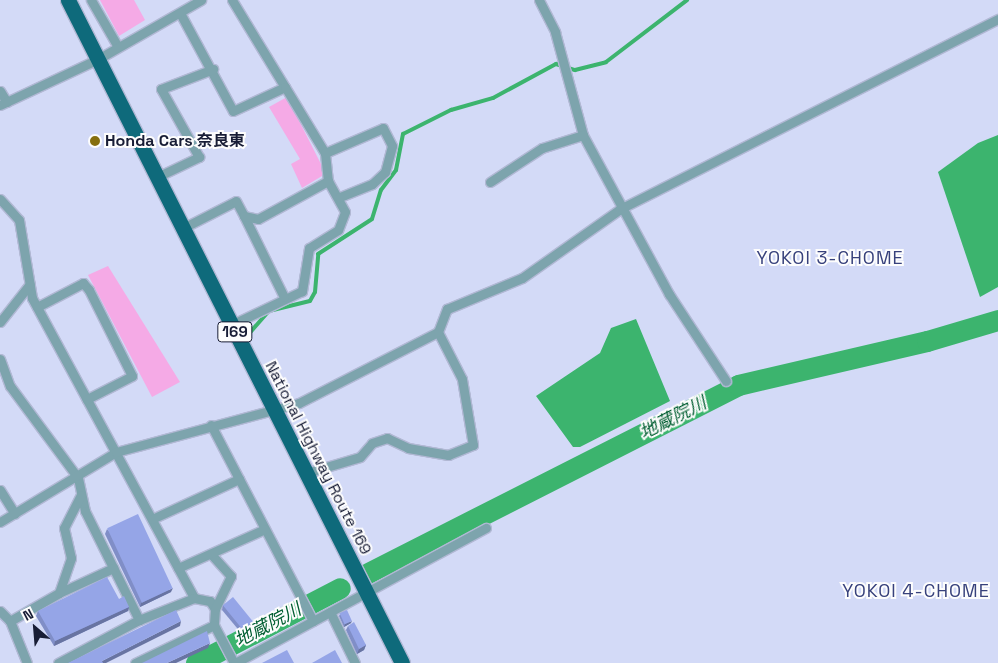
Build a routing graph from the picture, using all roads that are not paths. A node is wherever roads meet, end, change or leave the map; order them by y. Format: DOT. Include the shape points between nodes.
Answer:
graph roads {
  1 [pos="68,0"];
  2 [pos="91,0"];
  3 [pos="201,0"];
  4 [pos="232,0"];
  5 [pos="539,0"];
  6 [pos="180,13"];
  7 [pos="998,19"];
  8 [pos="118,47"];
  9 [pos="98,59"];
  10 [pos="213,69"];
  11 [pos="285,87"];
  12 [pos="0,91"];
  13 [pos="3,104"];
  14 [pos="583,135"];
  15 [pos="325,153"];
  16 [pos="157,177"];
  17 [pos="328,180"];
  18 [pos="490,182"];
  19 [pos="339,197"];
  20 [pos="1,202"];
  21 [pos="620,209"];
  22 [pos="244,216"];
  23 [pos="183,228"];
  24 [pos="30,284"];
  25 [pos="284,297"];
  26 [pos="37,307"];
  27 [pos="0,322"];
  28 [pos="231,325"];
  29 [pos="438,332"];
  30 [pos="0,359"];
  31 [pos="726,382"];
  32 [pos="87,399"];
  33 [pos="273,408"];
  34 [pos="211,425"];
  35 [pos="116,452"];
  36 [pos="306,473"];
  37 [pos="78,478"];
  38 [pos="239,478"];
  39 [pos="0,490"];
  40 [pos="81,495"];
  41 [pos="15,514"];
  42 [pos="152,519"];
  43 [pos="0,522"];
  44 [pos="486,528"];
  45 [pos="266,529"];
  46 [pos="211,554"];
  47 [pos="113,568"];
  48 [pos="178,568"];
  49 [pos="366,592"];
  50 [pos="59,593"];
  51 [pos="194,598"];
  52 [pos="215,609"];
  53 [pos="0,611"];
  54 [pos="330,612"];
  55 [pos="139,620"];
  56 [pos="10,621"];
  57 [pos="313,621"];
  58 [pos="214,625"];
  59 [pos="76,659"];
  60 [pos="27,663"];
  61 [pos="58,663"];
  62 [pos="135,663"];
  63 [pos="235,663"];
  64 [pos="355,663"];
  65 [pos="402,663"];
  1 -- 9 [label="highway, National Highway Route 169 / 169"];
  2 -- 8 [label="street"];
  3 -- 6 [label="street"];
  4 -- 11 [label="street"];
  5 -- 14 [label="street" via="555,32"];
  6 -- 8 [label="street"];
  6 -- 10 [label="street"];
  7 -- 21 [label="street"];
  8 -- 9 [label="street"];
  9 -- 13 [label="street"];
  9 -- 16 [label="highway, National Highway Route 169 / 169"];
  10 -- 11 [label="street" via="233,111"];
  10 -- 16 [label="street" via="162,89 199,157"];
  11 -- 15 [label="street"];
  12 -- 13 [label="street"];
  14 -- 18 [label="street" via="542,148"];
  14 -- 21 [label="street"];
  15 -- 17 [label="street"];
  15 -- 19 [label="street" via="383,128 392,146 385,172 372,184"];
  16 -- 23 [label="highway, National Highway Route 169 / 169"];
  17 -- 19 [label="street"];
  17 -- 22 [label="street" via="258,218"];
  19 -- 25 [label="street" via="345,212 338,230 309,248 302,291"];
  20 -- 24 [label="street" via="19,220"];
  21 -- 29 [label="street" via="522,278 447,309"];
  21 -- 31 [label="street"];
  22 -- 23 [label="street" via="236,201"];
  22 -- 25 [label="street"];
  23 -- 28 [label="highway, National Highway Route 169 / 169"];
  24 -- 26 [label="street"];
  24 -- 27 [label="street"];
  25 -- 28 [label="street"];
  26 -- 32 [label="street"];
  26 -- 32 [label="street" via="83,283 89,290 132,376"];
  28 -- 33 [label="highway, National Highway Route 169 / 169"];
  29 -- 33 [label="street" via="298,403"];
  29 -- 36 [label="street" via="462,379 473,445 448,456 408,448 387,438 372,443 360,457"];
  30 -- 37 [label="street" via="10,386"];
  32 -- 35 [label="street"];
  33 -- 34 [label="street"];
  33 -- 36 [label="highway, National Highway Route 169 / 169"];
  34 -- 35 [label="street"];
  34 -- 38 [label="street"];
  35 -- 37 [label="street"];
  35 -- 42 [label="street"];
  36 -- 49 [label="highway, National Highway Route 169 / 169"];
  37 -- 40 [label="street"];
  37 -- 41 [label="street"];
  38 -- 42 [label="street"];
  38 -- 45 [label="street"];
  39 -- 41 [label="street"];
  40 -- 47 [label="street"];
  40 -- 50 [label="street" via="64,528 71,558"];
  41 -- 43 [label="street"];
  42 -- 48 [label="street"];
  44 -- 49 [label="street"];
  45 -- 46 [label="street"];
  45 -- 57 [label="street"];
  46 -- 48 [label="street"];
  46 -- 52 [label="street" via="231,576"];
  47 -- 50 [label="street"];
  47 -- 55 [label="street"];
  48 -- 51 [label="street"];
  49 -- 54 [label="street"];
  49 -- 65 [label="highway, National Highway Route 169 / 169"];
  50 -- 56 [label="street"];
  51 -- 52 [label="street" via="210,601"];
  51 -- 55 [label="street"];
  52 -- 58 [label="street"];
  53 -- 56 [label="street"];
  54 -- 57 [label="street"];
  54 -- 64 [label="street"];
  55 -- 59 [label="street"];
  56 -- 60 [label="street"];
  57 -- 63 [label="street"];
  58 -- 62 [label="street"];
  58 -- 63 [label="street"];
  59 -- 61 [label="street"];
}
